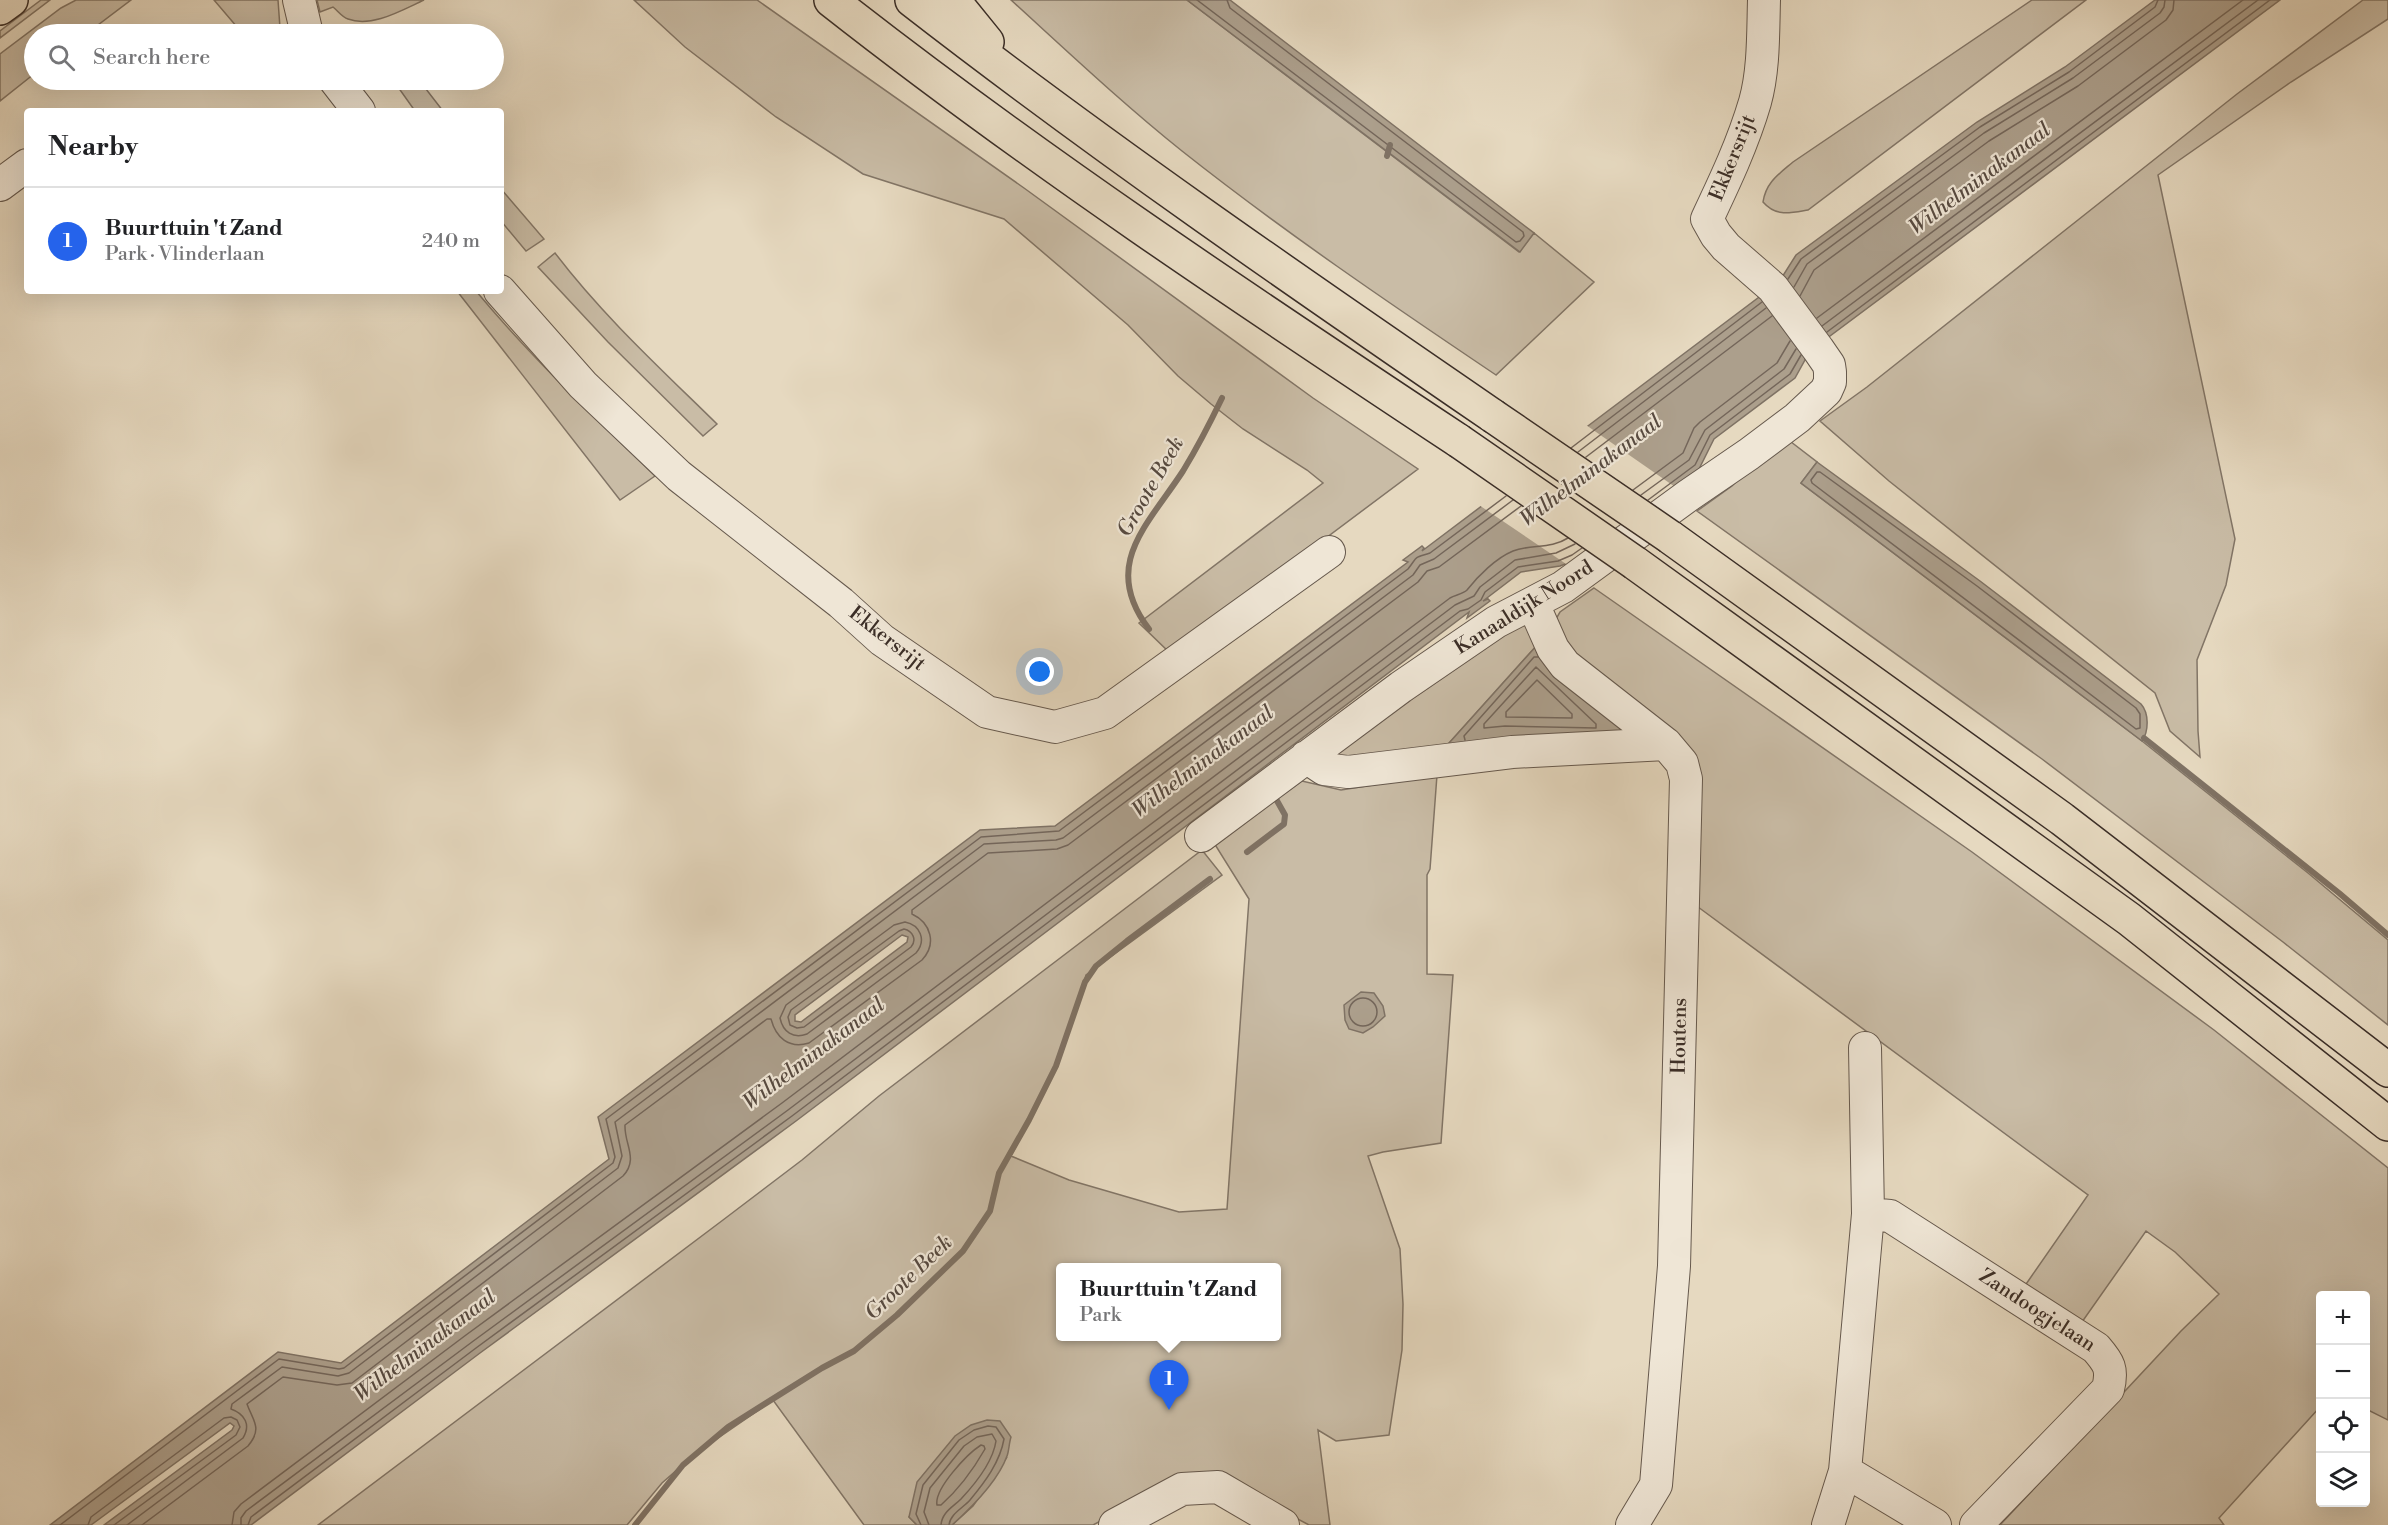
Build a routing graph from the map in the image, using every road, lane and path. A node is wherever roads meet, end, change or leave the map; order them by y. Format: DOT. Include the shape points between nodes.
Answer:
graph roads {
  1 [pos="11,0"];
  2 [pos="299,0"];
  3 [pos="831,0"];
  4 [pos="912,0"];
  5 [pos="953,0"];
  6 [pos="1764,0"];
  7 [pos="0,8"];
  8 [pos="305,24"];
  9 [pos="1024,88"];
  10 [pos="343,90"];
  11 [pos="357,108"];
  12 [pos="24,167"];
  13 [pos="0,185"];
  14 [pos="503,294"];
  15 [pos="1826,392"];
  16 [pos="1329,552"];
  17 [pos="1533,604"];
  18 [pos="1666,744"];
  19 [pos="1306,757"];
  20 [pos="1201,836"];
  21 [pos="1864,1048"];
  22 [pos="2388,1070"];
  23 [pos="2388,1124"];
  24 [pos="1868,1214"];
  25 [pos="1845,1471"];
  26 [pos="1115,1525"];
  27 [pos="1283,1525"];
  28 [pos="1632,1525"];
  29 [pos="1828,1525"];
  30 [pos="1935,1525"];
  31 [pos="1976,1525"];
  1 -- 7 [label="main road"];
  2 -- 8 [label="street"];
  3 -- 23 [label="main road, bridge" via="1059,169 1635,563 2129,919"];
  4 -- 9 [label="main road"];
  5 -- 9 [label="main road"];
  6 -- 15 [label="street, Ekkersrijt" via="1755,100 1734,164 1707,219 1726,247 1773,288 1818,349 1829,365"];
  9 -- 22 [label="main road, bridge" via="1302,285 1670,537 2062,819"];
  10 -- 11 [label="street"];
  12 -- 13 [label="street"];
  14 -- 16 [label="street, Ekkersrijt" via="583,385 680,476 882,640 987,712 1055,727 1105,713"];
  15 -- 17 [label="street, Kanaaldijk Noord" via="1749,454 1563,587"];
  17 -- 18 [label="street, Houtens" via="1553,649 1565,665"];
  17 -- 19 [label="street, Kanaaldijk Noord" via="1496,622"];
  18 -- 19 [label="street" via="1512,752 1348,772 1324,769"];
  18 -- 28 [label="street, Houtens" via="1683,763 1686,779 1674,1266 1656,1485"];
  19 -- 20 [label="street, Kanaaldijk Noord"];
  21 -- 24 [label="street"];
  24 -- 25 [label="street"];
  24 -- 31 [label="street, Zandoogjelaan" via="1890,1216 2096,1348 2107,1361 2111,1375 2108,1389"];
  25 -- 29 [label="street"];
  25 -- 30 [label="street"];
  26 -- 27 [label="street" via="1182,1490 1218,1487"];
}
